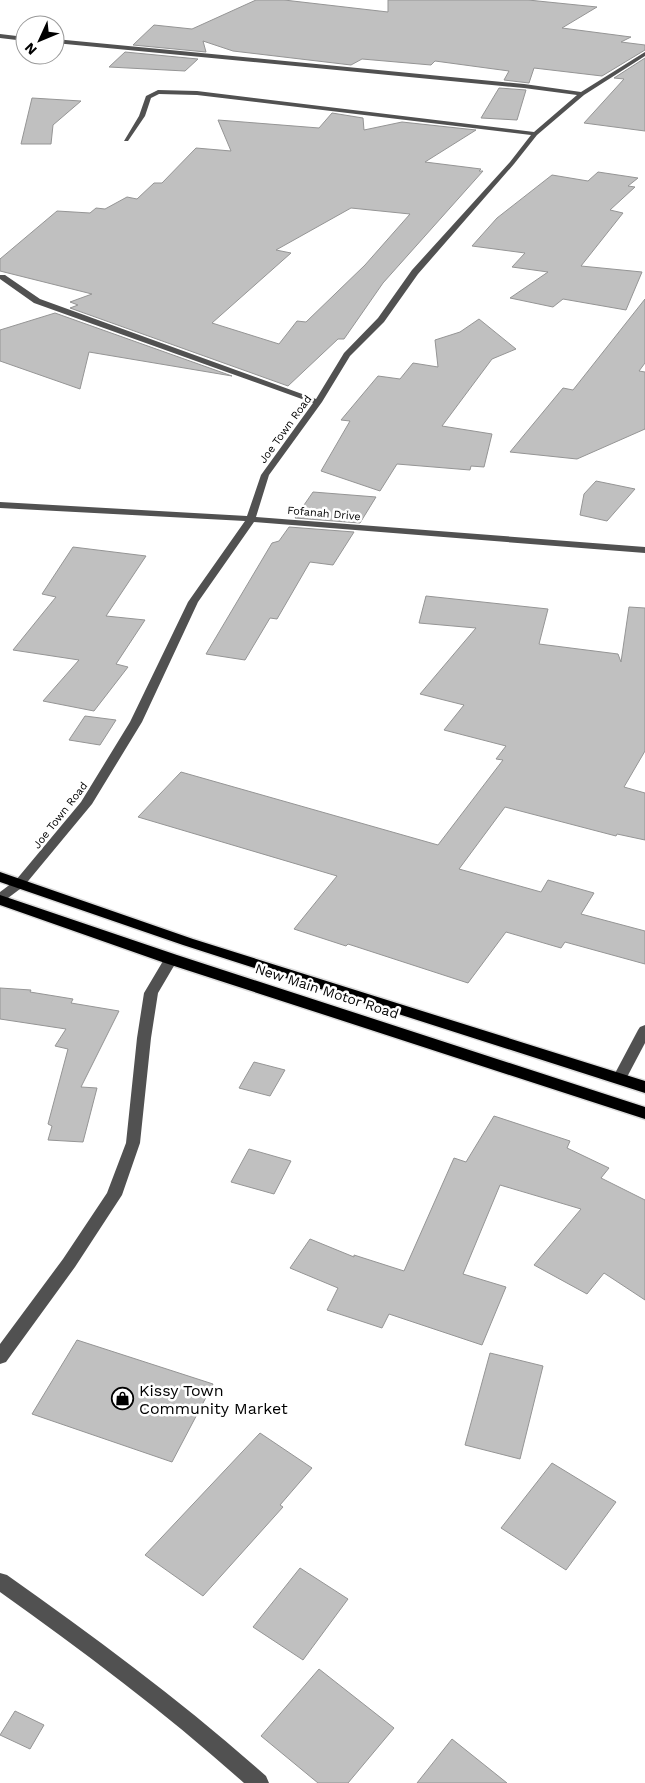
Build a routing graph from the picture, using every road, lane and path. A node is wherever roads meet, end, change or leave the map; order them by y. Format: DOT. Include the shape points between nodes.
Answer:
graph roads {
  1 [pos="0,36"];
  2 [pos="15,38"];
  3 [pos="65,43"];
  4 [pos="645,54"];
  5 [pos="582,94"];
  6 [pos="535,134"];
  7 [pos="126,140"];
  8 [pos="2,277"];
  9 [pos="318,402"];
  10 [pos="0,505"];
  11 [pos="251,519"];
  12 [pos="645,550"];
  13 [pos="0,877"];
  14 [pos="20,884"];
  15 [pos="0,899"];
  16 [pos="172,959"];
  17 [pos="645,1030"];
  18 [pos="619,1079"];
  19 [pos="645,1087"];
  20 [pos="645,1113"];
  21 [pos="0,1357"];
  22 [pos="0,1580"];
  23 [pos="259,1783"];
  1 -- 2 [label="street"];
  3 -- 5 [label="street"];
  4 -- 5 [label="street, Joe Town Road"];
  5 -- 6 [label="street, Joe Town Road"];
  6 -- 7 [label="street" via="235,97 158,92 148,97 142,116"];
  6 -- 9 [label="street, Joe Town Road" via="415,272 381,320 347,355"];
  8 -- 9 [label="street" via="37,301"];
  9 -- 11 [label="street, Joe Town Road" via="265,475"];
  10 -- 11 [label="street, Fofanah Drive"];
  11 -- 12 [label="street, Fofanah Drive"];
  11 -- 14 [label="street, Joe Town Road" via="192,602 136,722 86,804"];
  13 -- 14 [label="highway, New Main Motor Road"];
  14 -- 15 [label="street, Joe Town Road"];
  14 -- 18 [label="highway, New Main Motor Road" via="188,942"];
  15 -- 16 [label="highway, New Main Motor Road"];
  16 -- 20 [label="highway, New Main Motor Road"];
  16 -- 21 [label="street" via="151,993 132,1143 114,1195"];
  17 -- 18 [label="street"];
  18 -- 19 [label="highway, New Main Motor Road"];
  22 -- 23 [label="street" via="91,1645"];
}
